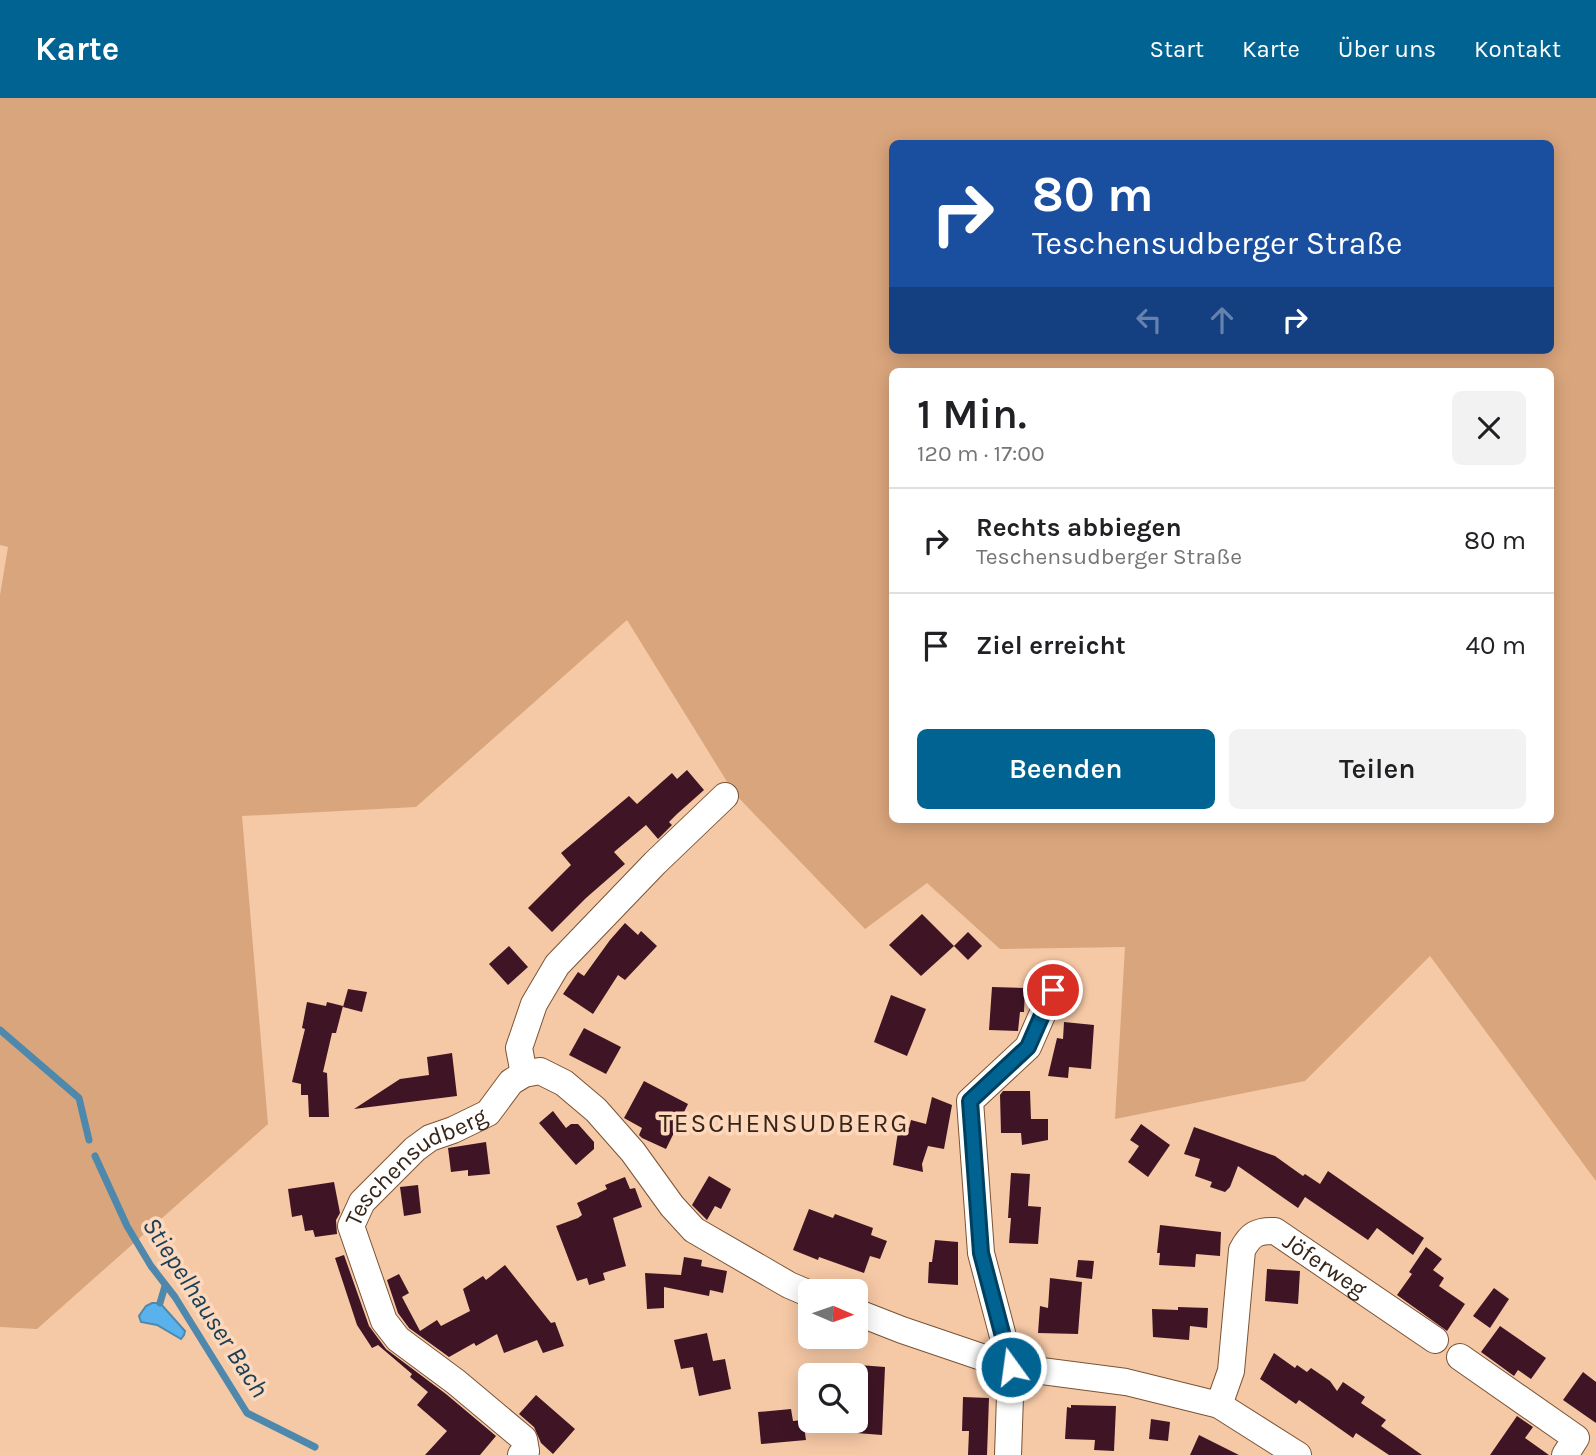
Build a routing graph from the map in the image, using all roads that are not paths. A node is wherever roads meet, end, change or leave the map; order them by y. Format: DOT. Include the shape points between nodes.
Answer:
graph roads {
  1 [pos="725,796"];
  2 [pos="1053,990"];
  3 [pos="524,1074"];
  4 [pos="798,1289"];
  5 [pos="868,1317"];
  6 [pos="1435,1340"];
  7 [pos="1460,1357"];
  8 [pos="1011,1367"];
  9 [pos="1219,1405"];
  10 [pos="521,1455"];
  11 [pos="1008,1455"];
  12 [pos="1298,1455"];
  13 [pos="1565,1455"];
  1 -- 3 [label="street" via="557,965 534,1004 519,1048"];
  2 -- 8 [label="street" via="1028,1047 970,1101 981,1253"];
  3 -- 4 [label="street" via="540,1071 564,1083 596,1110 694,1230"];
  3 -- 10 [label="street, Teschensudberg" via="511,1082 488,1113 429,1138 415,1149 362,1202 351,1226 384,1321 398,1339 524,1439 526,1451"];
  5 -- 8 [label="street"];
  6 -- 9 [label="street, Jöferweg" via="1275,1231 1258,1232 1249,1236 1241,1250 1231,1371"];
  7 -- 13 [label="street" via="1576,1438"];
  8 -- 9 [label="street" via="1126,1382"];
  8 -- 11 [label="street"];
  9 -- 12 [label="street"];
}
